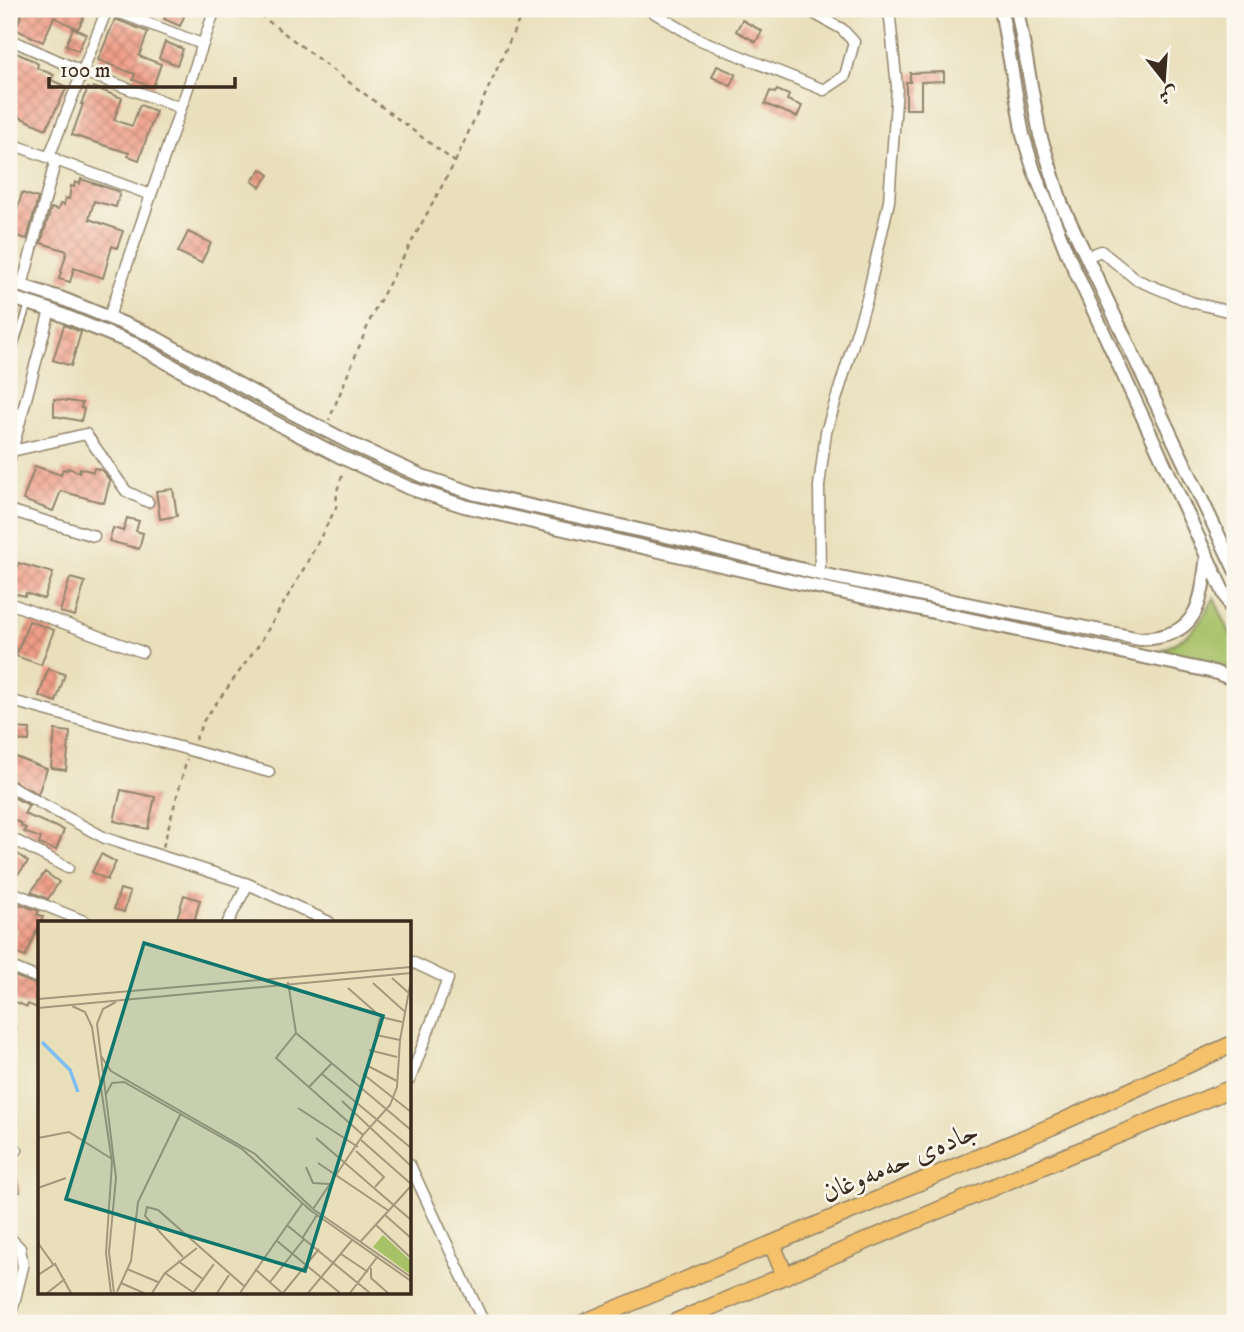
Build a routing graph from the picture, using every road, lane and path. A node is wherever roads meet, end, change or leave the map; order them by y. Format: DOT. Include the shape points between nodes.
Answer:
graph roads {
  1 [pos="11,9"];
  2 [pos="109,9"];
  3 [pos="215,9"];
  4 [pos="252,9"];
  5 [pos="524,9"];
  6 [pos="648,9"];
  7 [pos="677,9"];
  8 [pos="806,9"];
  9 [pos="889,9"];
  10 [pos="1001,9"];
  11 [pos="1017,9"];
  12 [pos="9,15"];
  13 [pos="670,21"];
  14 [pos="9,39"];
  15 [pos="202,44"];
  16 [pos="81,71"];
  17 [pos="181,108"];
  18 [pos="9,143"];
  19 [pos="52,158"];
  20 [pos="455,162"];
  21 [pos="151,195"];
  22 [pos="1086,257"];
  23 [pos="9,282"];
  24 [pos="22,286"];
  25 [pos="9,297"];
  26 [pos="29,303"];
  27 [pos="50,310"];
  28 [pos="1235,313"];
  29 [pos="109,317"];
  30 [pos="10,361"];
  31 [pos="1158,407"];
  32 [pos="1141,414"];
  33 [pos="325,430"];
  34 [pos="10,457"];
  35 [pos="348,460"];
  36 [pos="148,502"];
  37 [pos="9,510"];
  38 [pos="586,520"];
  39 [pos="584,534"];
  40 [pos="94,536"];
  41 [pos="1207,555"];
  42 [pos="1235,570"];
  43 [pos="820,574"];
  44 [pos="9,603"];
  45 [pos="1235,617"];
  46 [pos="1089,628"];
  47 [pos="1085,645"];
  48 [pos="142,652"];
  49 [pos="1235,680"];
  50 [pos="9,700"];
  51 [pos="191,750"];
  52 [pos="269,772"];
  53 [pos="9,786"];
  54 [pos="9,837"];
  55 [pos="161,856"];
  56 [pos="68,868"];
  57 [pos="248,884"];
  58 [pos="9,891"];
  59 [pos="84,921"];
  60 [pos="229,921"];
  61 [pos="327,921"];
  62 [pos="411,961"];
  63 [pos="9,965"];
  64 [pos="38,978"];
  65 [pos="1235,1043"];
  66 [pos="411,1076"];
  67 [pos="1235,1087"];
  68 [pos="411,1167"];
  69 [pos="9,1237"];
  70 [pos="772,1244"];
  71 [pos="785,1276"];
  72 [pos="9,1323"];
  73 [pos="484,1323"];
  74 [pos="583,1323"];
  75 [pos="673,1323"];
  1 -- 12 [label="street"];
  2 -- 15 [label="street"];
  2 -- 16 [label="street"];
  3 -- 15 [label="street"];
  4 -- 20 [label="path"];
  5 -- 20 [label="path"];
  6 -- 13 [label="street"];
  7 -- 13 [label="street"];
  8 -- 13 [label="street" via="842,29 855,42 845,76 824,90 698,39"];
  9 -- 43 [label="street" via="897,87 889,201 867,299 827,432 819,486"];
  10 -- 32 [label="street" via="1023,135 1034,171"];
  11 -- 22 [label="street" via="1041,135 1062,205"];
  14 -- 16 [label="street"];
  15 -- 17 [label="street"];
  16 -- 17 [label="street"];
  16 -- 19 [label="street"];
  17 -- 21 [label="street"];
  18 -- 19 [label="street"];
  19 -- 21 [label="street"];
  19 -- 24 [label="street"];
  20 -- 33 [label="path" via="373,313"];
  21 -- 29 [label="street"];
  22 -- 28 [label="street" via="1101,251 1137,280 1191,302"];
  22 -- 31 [label="street"];
  23 -- 24 [label="street"];
  24 -- 29 [label="street"];
  25 -- 26 [label="street"];
  26 -- 27 [label="street"];
  26 -- 30 [label="lane"];
  27 -- 34 [label="street"];
  27 -- 35 [label="street" via="134,344"];
  29 -- 33 [label="street"];
  31 -- 32 [label="street"];
  31 -- 42 [label="street"];
  32 -- 41 [label="street"];
  33 -- 38 [label="street" via="422,477"];
  34 -- 36 [label="street" via="86,434 127,491"];
  35 -- 39 [label="street" via="409,488 464,506"];
  35 -- 51 [label="path" via="335,508 301,574 260,643 204,720"];
  37 -- 40 [label="street"];
  38 -- 39 [label="street"];
  38 -- 43 [label="street"];
  39 -- 47 [label="street"];
  41 -- 45 [label="street"];
  41 -- 46 [label="street" via="1201,601 1192,618 1177,631 1140,639"];
  43 -- 46 [label="street"];
  44 -- 48 [label="street"];
  46 -- 47 [label="street"];
  47 -- 49 [label="street"];
  50 -- 51 [label="street"];
  51 -- 52 [label="street"];
  51 -- 55 [label="path"];
  53 -- 55 [label="street" via="105,838"];
  54 -- 56 [label="street"];
  55 -- 57 [label="street"];
  57 -- 60 [label="street"];
  57 -- 61 [label="street"];
  58 -- 59 [label="street"];
  62 -- 66 [label="street" via="448,979"];
  63 -- 64 [label="street"];
  65 -- 70 [label="main road, جادەی حەمەوغان" via="1053,1126"];
  67 -- 71 [label="main road"];
  68 -- 73 [label="street"];
  69 -- 72 [label="street" via="20,1248 23,1267"];
  70 -- 71 [label="main road"];
  70 -- 74 [label="main road, جادەی حەمەوغان"];
  71 -- 75 [label="main road"];
}
